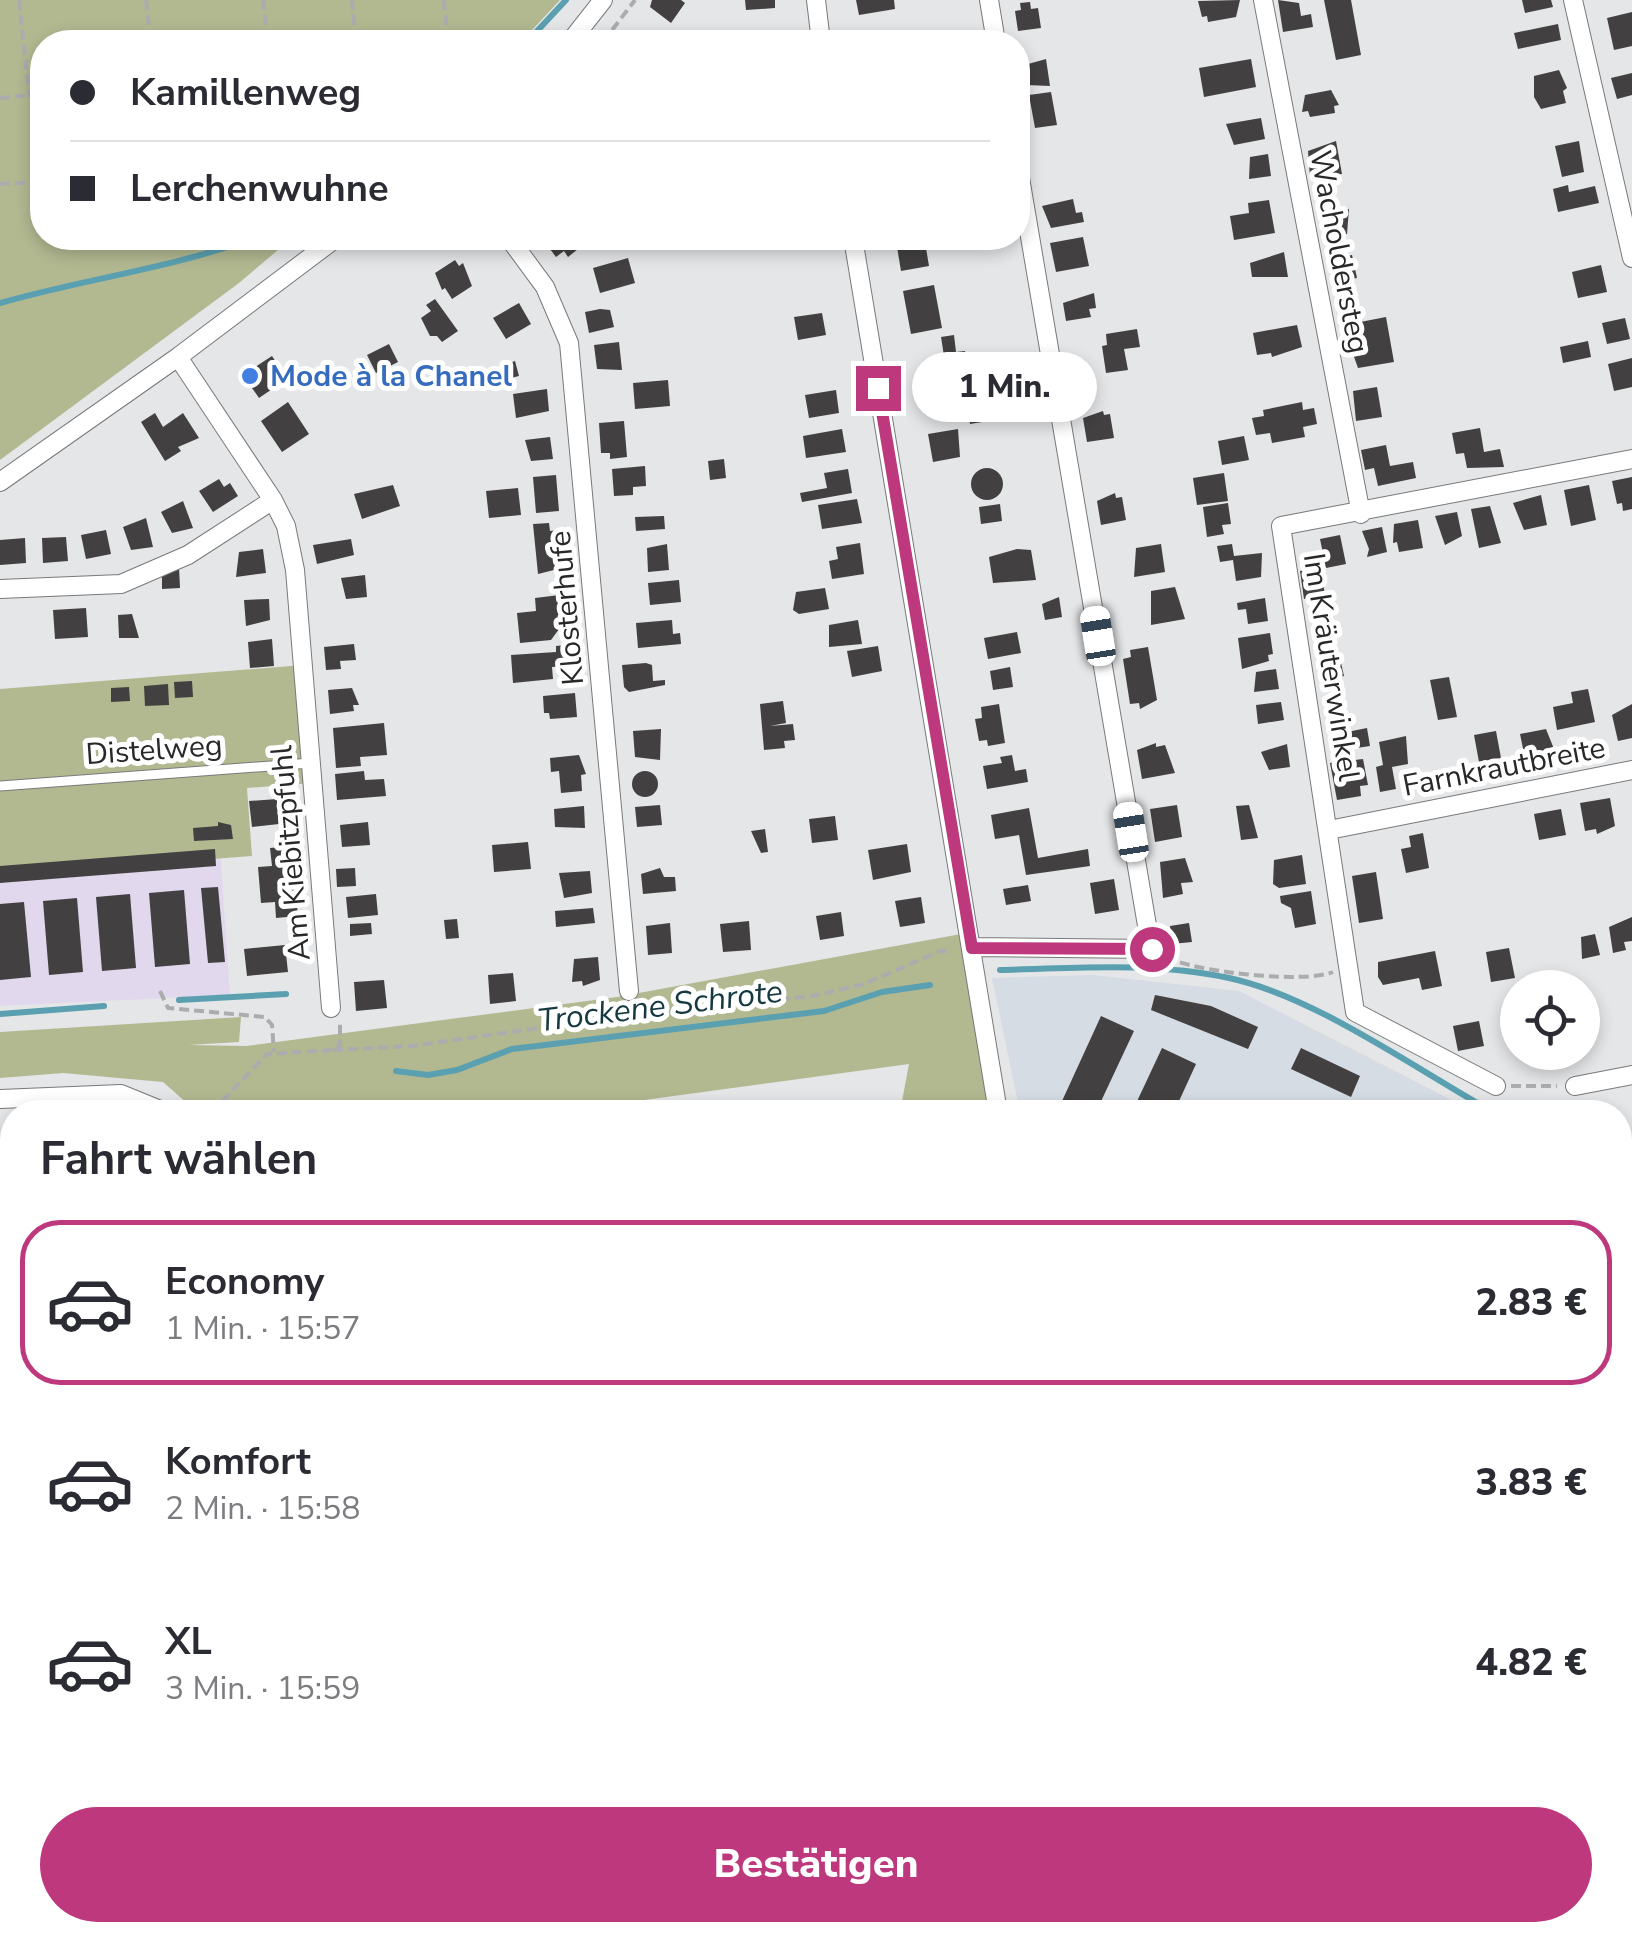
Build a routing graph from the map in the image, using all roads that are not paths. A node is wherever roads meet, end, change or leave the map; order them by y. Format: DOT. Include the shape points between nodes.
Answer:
graph roads {
  1 [pos="602,0"];
  2 [pos="816,0"];
  3 [pos="989,0"];
  4 [pos="1263,0"];
  5 [pos="1574,0"];
  6 [pos="579,30"];
  7 [pos="820,30"];
  8 [pos="994,30"];
  9 [pos="1030,236"];
  10 [pos="320,250"];
  11 [pos="517,250"];
  12 [pos="855,250"];
  13 [pos="1632,258"];
  14 [pos="178,357"];
  15 [pos="1632,459"];
  16 [pos="0,482"];
  17 [pos="273,500"];
  18 [pos="1360,514"];
  19 [pos="0,589"];
  20 [pos="312,762"];
  21 [pos="1632,770"];
  22 [pos="0,786"];
  23 [pos="1329,830"];
  24 [pos="972,948"];
  25 [pos="629,991"];
  26 [pos="331,1008"];
  27 [pos="1632,1074"];
  28 [pos="1496,1086"];
  29 [pos="1575,1086"];
  30 [pos="92,1095"];
  31 [pos="0,1099"];
  32 [pos="105,1100"];
  33 [pos="136,1100"];
  34 [pos="996,1100"];
  1 -- 6 [label="street"];
  2 -- 7 [label="street"];
  3 -- 8 [label="street"];
  4 -- 18 [label="street, Wacholdersteg"];
  5 -- 13 [label="street"];
  9 -- 24 [label="street" via="1152,949"];
  10 -- 14 [label="street"];
  11 -- 25 [label="street, Klosterhufe" via="545,287 569,343"];
  12 -- 24 [label="street"];
  14 -- 16 [label="street"];
  14 -- 17 [label="street, Am Kiebitzpfuhl"];
  15 -- 18 [label="street, Im Kräuterwinkel"];
  17 -- 19 [label="street" via="188,554 120,584"];
  17 -- 20 [label="street, Am Kiebitzpfuhl" via="294,570"];
  18 -- 23 [label="street, Im Kräuterwinkel" via="1280,526"];
  20 -- 22 [label="lane, Distelweg"];
  20 -- 26 [label="street, Am Kiebitzpfuhl"];
  21 -- 23 [label="street, Farnkrautbreite"];
  23 -- 28 [label="street, Im Kräuterwinkel" via="1355,1012"];
  24 -- 34 [label="street"];
  27 -- 29 [label="street"];
  30 -- 31 [label="street"];
  30 -- 32 [label="street"];
  30 -- 33 [label="street"];
}
